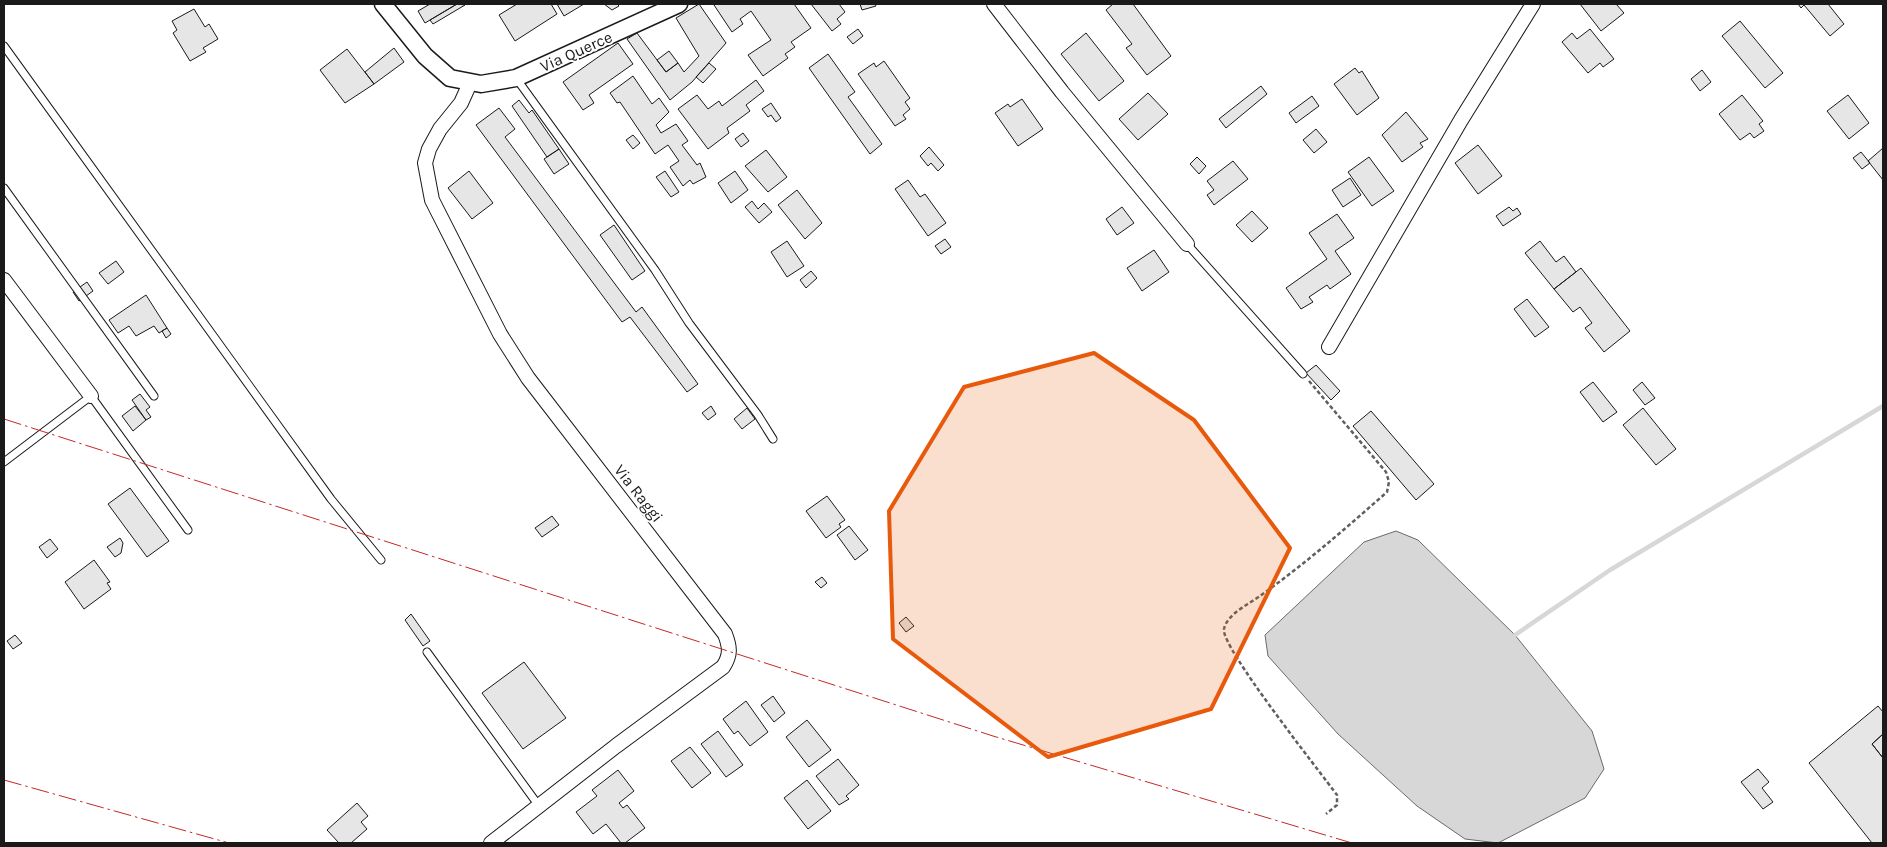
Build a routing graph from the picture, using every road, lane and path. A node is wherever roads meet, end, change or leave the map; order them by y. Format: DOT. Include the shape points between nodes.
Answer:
graph roads {
  1 [pos="383,4"];
  2 [pos="680,4"];
  3 [pos="994,4"];
  4 [pos="1533,4"];
  5 [pos="4,46"];
  6 [pos="516,78"];
  7 [pos="470,83"];
  8 [pos="4,188"];
  9 [pos="1187,244"];
  10 [pos="4,280"];
  11 [pos="1329,347"];
  12 [pos="1303,374"];
  13 [pos="91,396"];
  14 [pos="154,396"];
  15 [pos="772,439"];
  16 [pos="4,462"];
  17 [pos="188,530"];
  18 [pos="381,560"];
  19 [pos="427,652"];
  20 [pos="539,806"];
  21 [pos="1326,814"];
  22 [pos="491,843"];
  1 -- 7 [label="street, Via Querce" via="425,56 450,78"];
  2 -- 6 [label="street, Via Querce"];
  3 -- 9 [label="street"];
  4 -- 11 [label="street" via="1461,120"];
  5 -- 18 [label="lane" via="332,499"];
  6 -- 7 [label="street, Via Querce" via="496,83"];
  6 -- 15 [label="lane"];
  7 -- 20 [label="street, Via Raggi" via="461,103 429,149 425,163 432,200 500,334 528,378 708,612 729,644 729,657 723,667"];
  8 -- 14 [label="lane"];
  9 -- 12 [label="lane"];
  10 -- 13 [label="street"];
  12 -- 21 [label="path" via="1386,472 1387,492 1293,572 1228,620 1224,629 1226,640 1243,668 1337,795 1337,805"];
  13 -- 16 [label="lane"];
  13 -- 17 [label="lane"];
  19 -- 20 [label="lane"];
  20 -- 22 [label="street, Via Raggi"];
}
